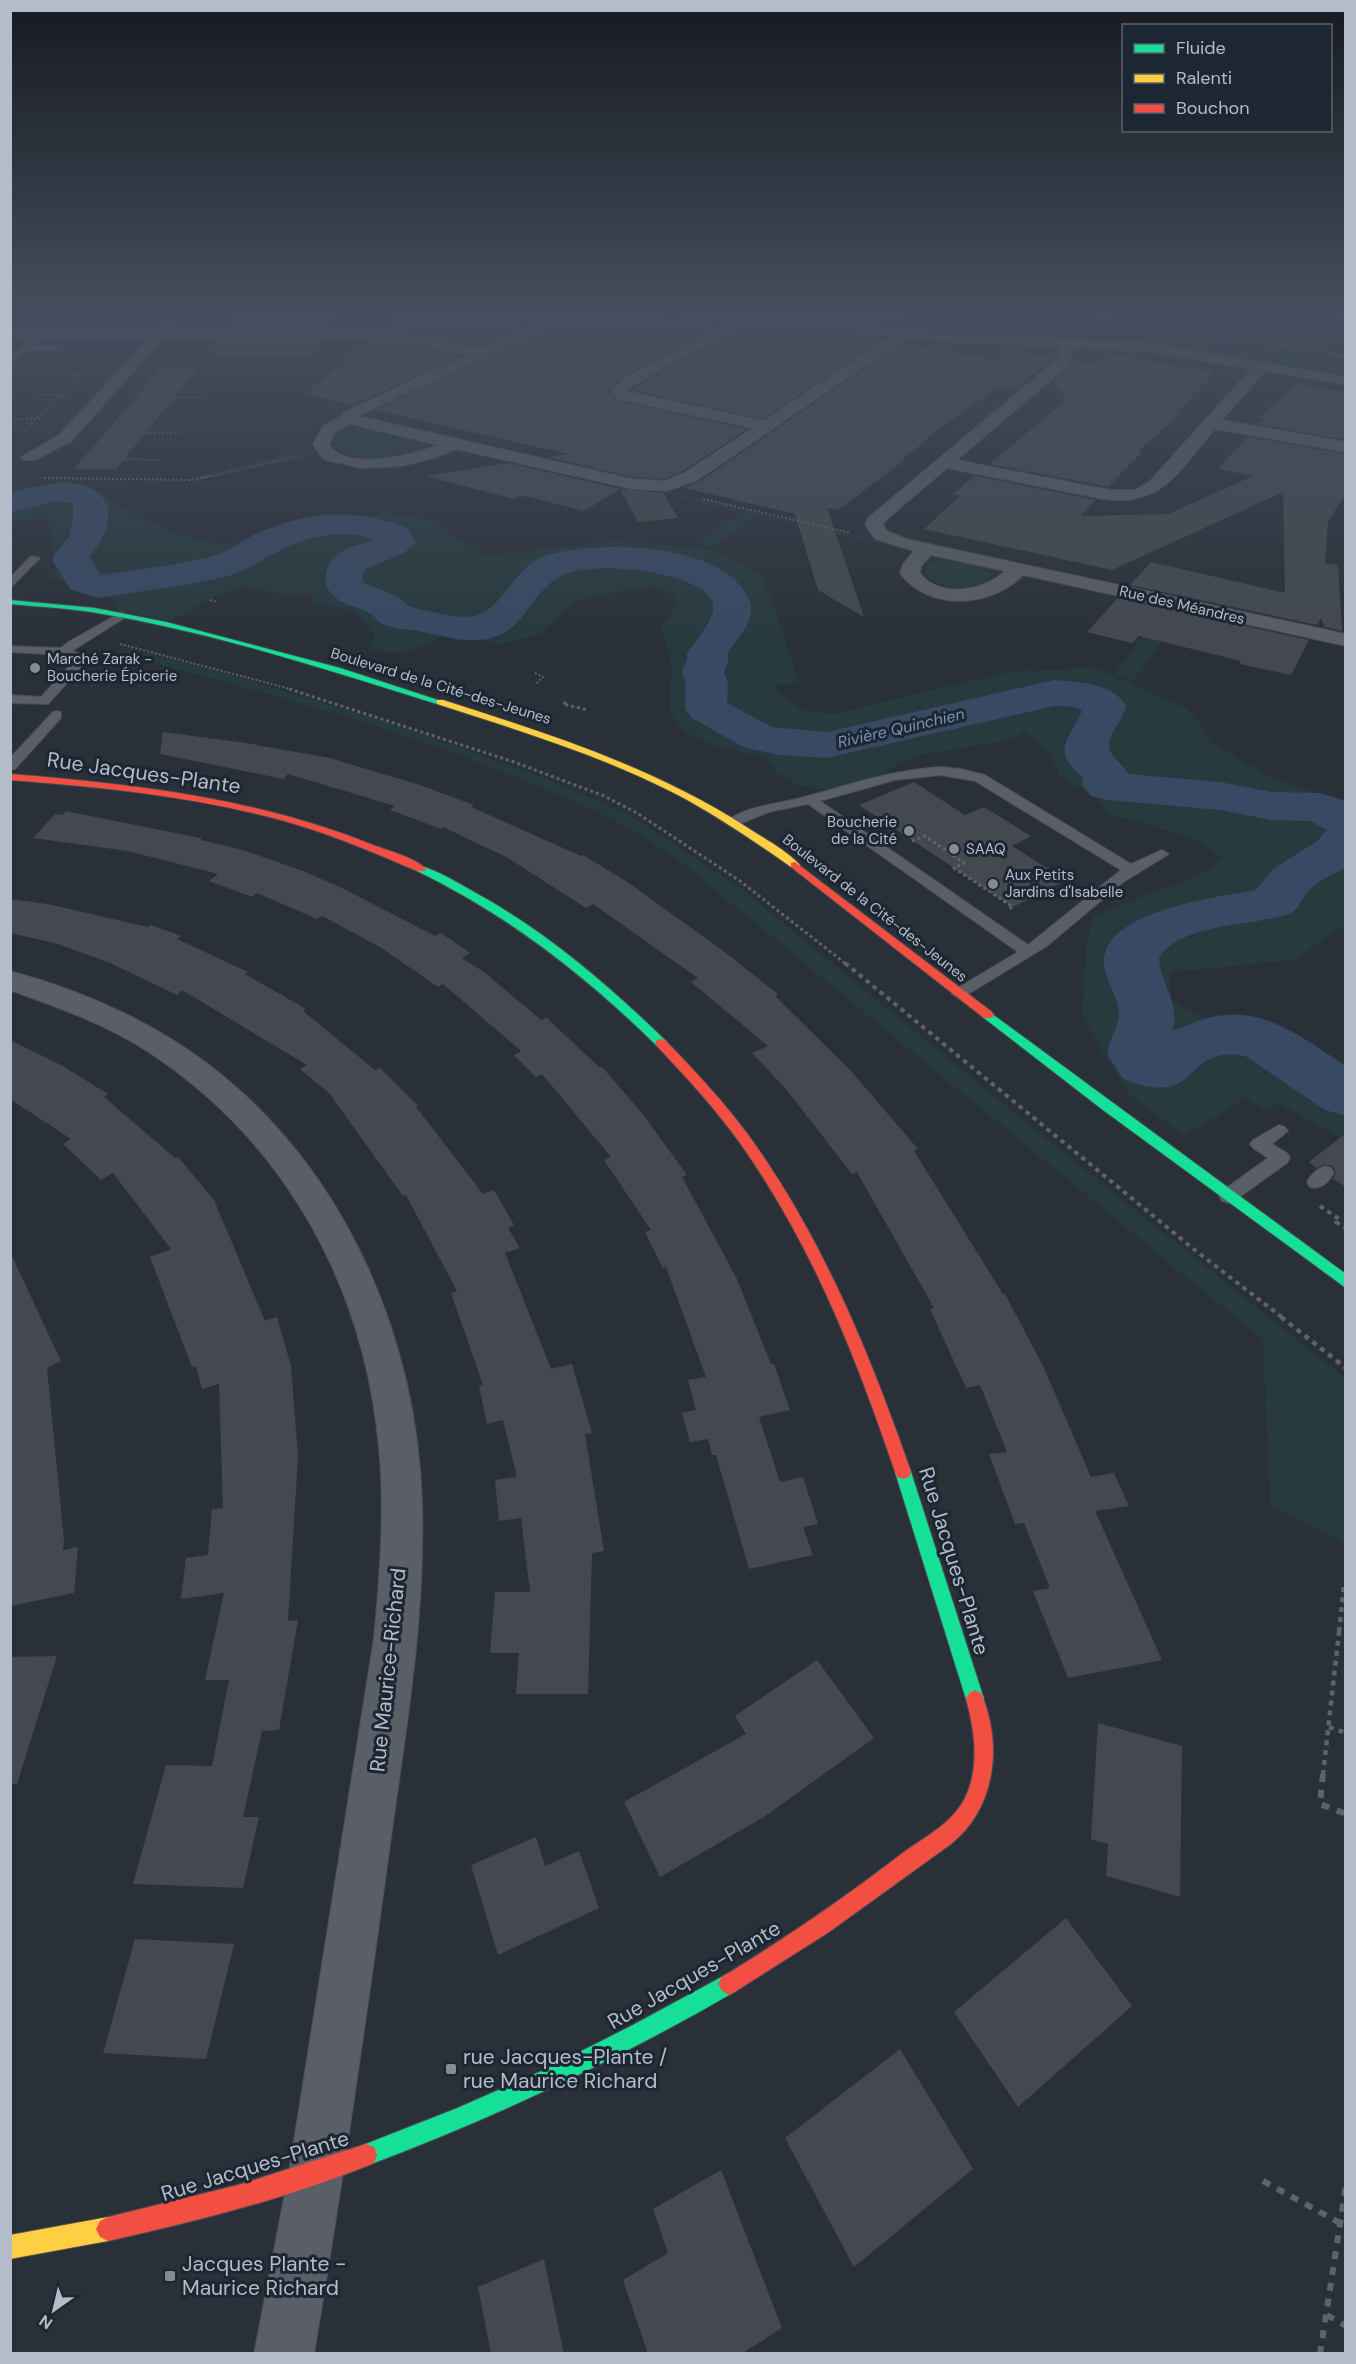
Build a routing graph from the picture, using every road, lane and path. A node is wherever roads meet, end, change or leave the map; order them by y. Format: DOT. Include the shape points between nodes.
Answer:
graph roads {
  1 [pos="32,422"];
  2 [pos="79,422"];
  3 [pos="342,422"];
  4 [pos="362,422"];
  5 [pos="749,422"];
  6 [pos="772,422"];
  7 [pos="991,422"];
  8 [pos="1210,423"];
  9 [pos="767,426"];
  10 [pos="146,433"];
  11 [pos="182,433"];
  12 [pos="20,434"];
  13 [pos="454,444"];
  14 [pos="1346,447"];
  15 [pos="300,455"];
  16 [pos="29,457"];
  17 [pos="123,459"];
  18 [pos="163,460"];
  19 [pos="944,462"];
  20 [pos="33,477"];
  21 [pos="700,498"];
  22 [pos="857,534"];
  23 [pos="928,548"];
  24 [pos="35,558"];
  25 [pos="1019,568"];
  26 [pos="10,585"];
  27 [pos="210,600"];
  28 [pos="10,602"];
  29 [pos="217,602"];
  30 [pos="122,615"];
  31 [pos="1346,640"];
  32 [pos="118,643"];
  33 [pos="10,649"];
  34 [pos="64,652"];
  35 [pos="535,673"];
  36 [pos="534,685"];
  37 [pos="10,699"];
  38 [pos="566,702"];
  39 [pos="588,710"];
  40 [pos="57,715"];
  41 [pos="10,766"];
  42 [pos="10,777"];
  43 [pos="810,800"];
  44 [pos="732,823"];
  45 [pos="907,838"];
  46 [pos="1162,854"];
  47 [pos="1130,870"];
  48 [pos="1013,907"];
  49 [pos="1028,952"];
  50 [pos="10,980"];
  51 [pos="960,994"];
  52 [pos="1279,1131"];
  53 [pos="1228,1196"];
  54 [pos="1317,1204"];
  55 [pos="1346,1213"];
  56 [pos="1339,1219"];
  57 [pos="1346,1228"];
  58 [pos="1346,1282"];
  59 [pos="1346,1368"];
  60 [pos="1344,1585"];
  61 [pos="1342,1633"];
  62 [pos="1329,1727"];
  63 [pos="1346,1733"];
  64 [pos="1346,1814"];
  65 [pos="317,2172"];
  66 [pos="1263,2181"];
  67 [pos="1346,2185"];
  68 [pos="1340,2223"];
  69 [pos="10,2247"];
  70 [pos="1326,2315"];
  71 [pos="1346,2326"];
  72 [pos="284,2354"];
  73 [pos="1320,2354"];
  1 -- 12 [label="path"];
  2 -- 16 [label="street" via="65,438"];
  3 -- 13 [label="street" via="329,429 321,444 325,452 345,460 403,462"];
  4 -- 13 [label="street"];
  5 -- 9 [label="street"];
  6 -- 9 [label="street"];
  7 -- 19 [label="street, Rue des Méandres"];
  8 -- 14 [label="street"];
  8 -- 19 [label="street" via="1156,485 1135,495 1102,494"];
  9 -- 13 [label="street" via="687,479 656,487"];
  10 -- 11 [label="path"];
  15 -- 20 [label="path" via="191,480"];
  17 -- 18 [label="path"];
  19 -- 23 [label="street, Rue des Méandres" via="878,517 874,525 886,537"];
  21 -- 22 [label="path"];
  23 -- 25 [label="street, Rue des Méandres"];
  23 -- 25 [label="street" via="912,564 910,573 917,582 935,591 991,591"];
  24 -- 26 [label="lane"];
  25 -- 31 [label="street, Rue des Méandres"];
  27 -- 29 [label="path"];
  28 -- 30 [label="street, Boulevard de la Cité-des-Jeunes"];
  30 -- 34 [label="lane"];
  30 -- 44 [label="street, Boulevard de la Cité-des-Jeunes" via="337,670 514,725 596,755 679,792"];
  32 -- 59 [label="path" via="255,678 368,713 514,762 604,796 637,813 740,881 819,942 1196,1251"];
  33 -- 34 [label="lane"];
  34 -- 37 [label="lane" via="80,657 81,661 44,701"];
  35 -- 36 [label="path" via="543,677"];
  38 -- 39 [label="path" via="563,704"];
  40 -- 41 [label="lane"];
  42 -- 65 [label="street, Rue Jacques-Plante" via="124,787 210,800 291,819 383,853 466,893 526,929 586,973 649,1028 700,1083 752,1150 780,1189 828,1277 887,1420 981,1718 986,1746 984,1770 975,1797 960,1822 816,1928 764,1963 586,2060 456,2120"];
  43 -- 44 [label="lane" via="765,809"];
  43 -- 47 [label="lane" via="898,776 961,771 980,778"];
  43 -- 49 [label="lane"];
  44 -- 51 [label="street, Boulevard de la Cité-des-Jeunes" via="814,879"];
  45 -- 48 [label="path" via="912,842 925,836 964,863 954,868"];
  46 -- 47 [label="lane"];
  47 -- 49 [label="lane"];
  49 -- 51 [label="lane"];
  50 -- 65 [label="street, Rue Maurice-Richard" via="92,1009 162,1046 222,1089 246,1112 270,1136 311,1190 347,1258 375,1330 395,1421 401,1576 384,1727"];
  51 -- 53 [label="street, Boulevard de la Cité-des-Jeunes"];
  52 -- 53 [label="lane" via="1259,1144 1281,1158"];
  53 -- 58 [label="street, Boulevard de la Cité-des-Jeunes"];
  54 -- 56 [label="path"];
  55 -- 56 [label="path"];
  56 -- 57 [label="path" via="1336,1222"];
  60 -- 61 [label="path"];
  61 -- 62 [label="path"];
  62 -- 63 [label="path"];
  62 -- 64 [label="path" via="1320,1804"];
  65 -- 69 [label="street, Rue Jacques-Plante" via="176,2214"];
  65 -- 72 [label="street, Rue Maurice-Richard"];
  66 -- 68 [label="path"];
  67 -- 68 [label="path"];
  68 -- 70 [label="path"];
  70 -- 71 [label="path"];
  70 -- 73 [label="path"];
}
